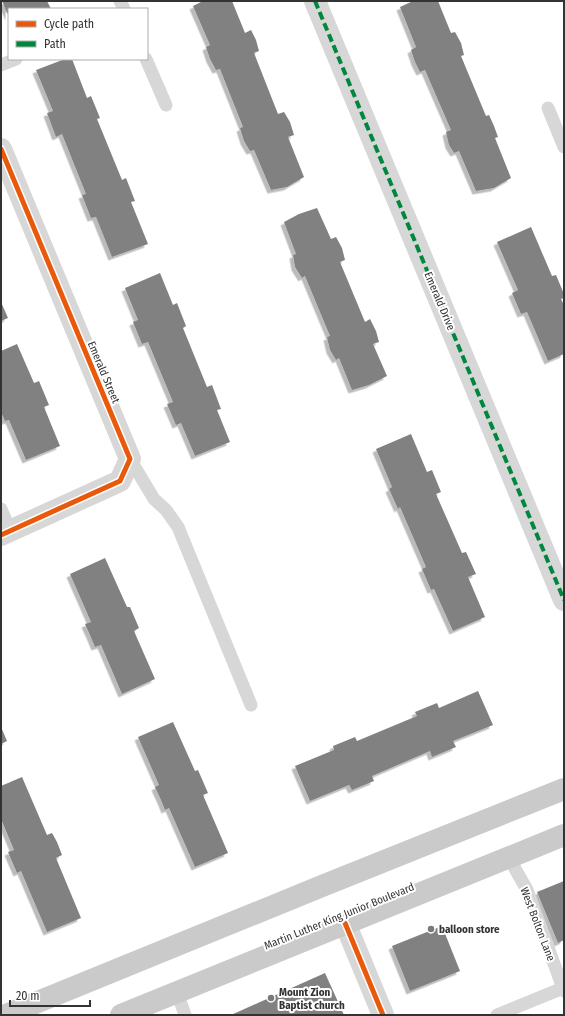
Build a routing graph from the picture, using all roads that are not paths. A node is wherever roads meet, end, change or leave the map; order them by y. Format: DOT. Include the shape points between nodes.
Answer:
graph roads {
  1 [pos="315,1"];
  2 [pos="14,60"];
  3 [pos="146,60"];
  4 [pos="1,65"];
  5 [pos="166,105"];
  6 [pos="548,108"];
  7 [pos="564,147"];
  8 [pos="1,149"];
  9 [pos="130,459"];
  10 [pos="1,509"];
  11 [pos="6,533"];
  12 [pos="564,600"];
  13 [pos="251,705"];
  14 [pos="564,789"];
  15 [pos="564,835"];
  16 [pos="509,858"];
  17 [pos="344,923"];
  18 [pos="563,990"];
  19 [pos="177,992"];
  20 [pos="6,1015"];
  21 [pos="121,1015"];
  22 [pos="185,1015"];
  23 [pos="383,1015"];
  24 [pos="496,1015"];
  1 -- 12 [label="street, Emerald Drive"];
  2 -- 4 [label="lane"];
  3 -- 5 [label="lane"];
  6 -- 7 [label="lane"];
  8 -- 9 [label="street, Emerald Street"];
  9 -- 11 [label="street" via="120,481"];
  9 -- 13 [label="lane" via="154,499 178,527"];
  10 -- 11 [label="lane"];
  14 -- 20 [label="main road"];
  15 -- 16 [label="main road, Martin Luther King Junior Boulevard"];
  16 -- 17 [label="main road, Martin Luther King Junior Boulevard"];
  16 -- 18 [label="lane, West Bolton Lane" via="527,890"];
  17 -- 19 [label="main road, Martin Luther King Junior Boulevard"];
  17 -- 23 [label="street"];
  18 -- 24 [label="lane"];
  19 -- 21 [label="main road, Martin Luther King Junior Boulevard"];
  19 -- 22 [label="lane"];
}
